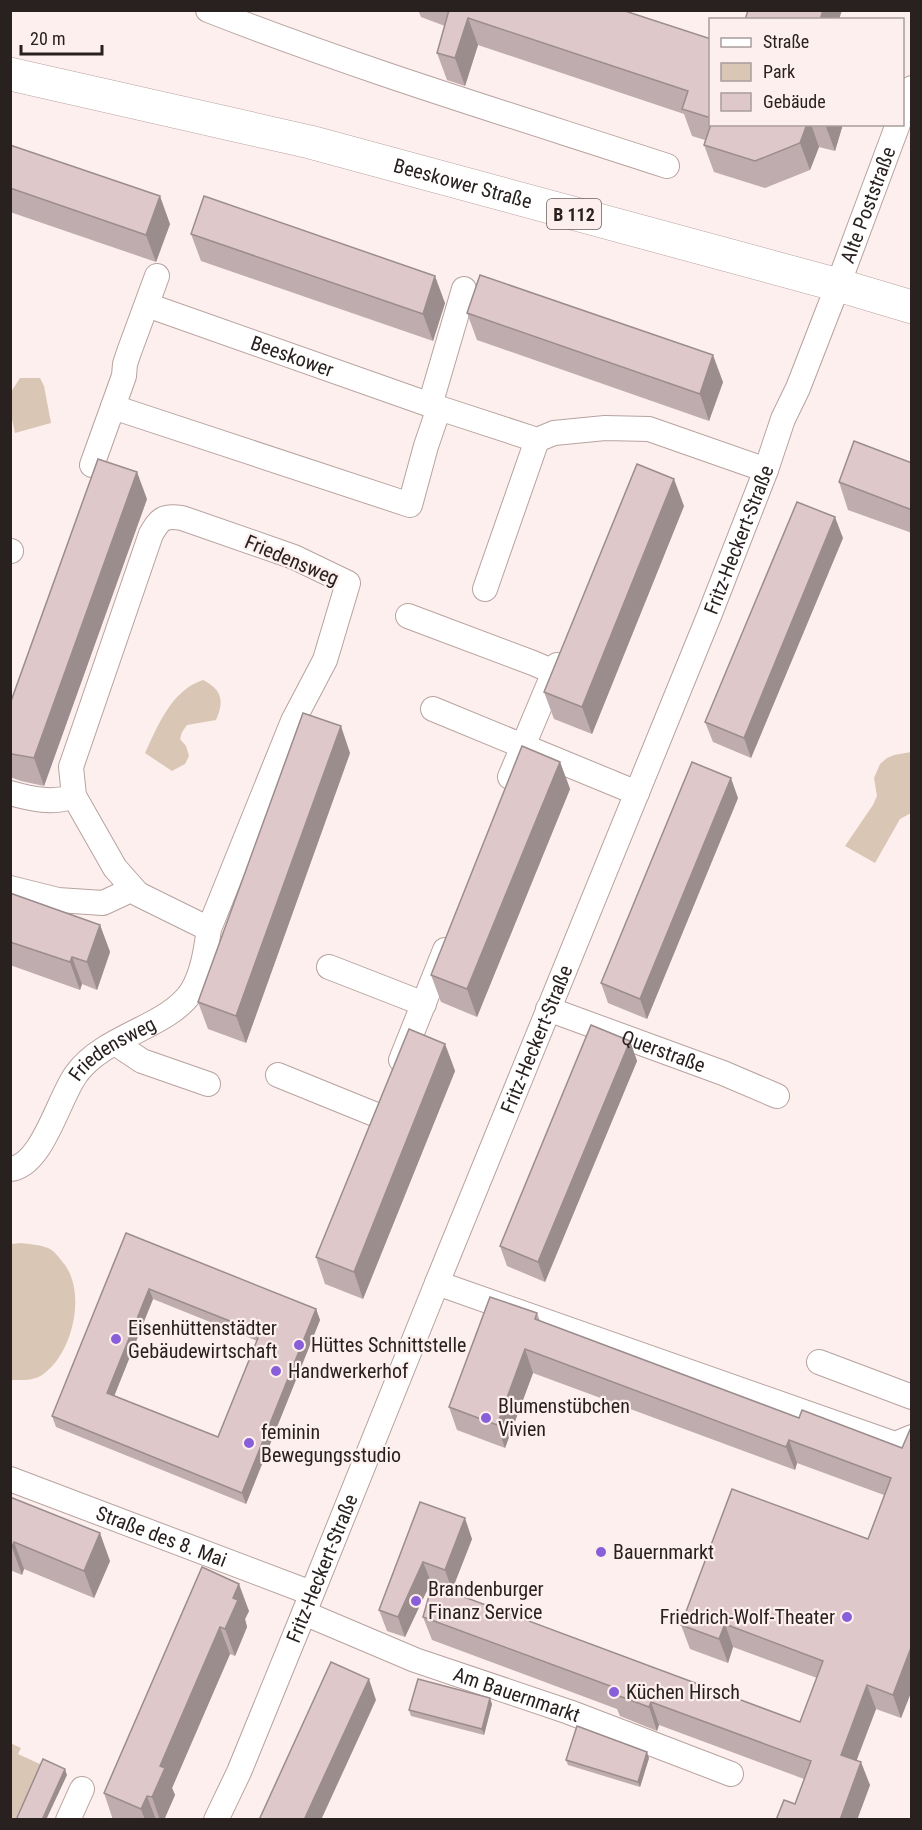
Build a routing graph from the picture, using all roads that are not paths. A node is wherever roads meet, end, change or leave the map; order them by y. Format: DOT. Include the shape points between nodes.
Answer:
graph roads {
  1 [pos="208,10"];
  2 [pos="10,74"];
  3 [pos="912,88"];
  4 [pos="904,109"];
  5 [pos="897,126"];
  6 [pos="667,166"];
  7 [pos="157,276"];
  8 [pos="838,285"];
  9 [pos="464,289"];
  10 [pos="147,305"];
  11 [pos="912,308"];
  12 [pos="113,407"];
  13 [pos="435,407"];
  14 [pos="537,440"];
  15 [pos="92,465"];
  16 [pos="766,470"];
  17 [pos="485,590"];
  18 [pos="408,616"];
  19 [pos="567,641"];
  20 [pos="554,672"];
  21 [pos="433,709"];
  22 [pos="522,746"];
  23 [pos="504,792"];
  24 [pos="10,793"];
  25 [pos="636,793"];
  26 [pos="74,796"];
  27 [pos="10,888"];
  28 [pos="134,889"];
  29 [pos="209,929"];
  30 [pos="451,934"];
  31 [pos="328,967"];
  32 [pos="424,1004"];
  33 [pos="548,1009"];
  34 [pos="115,1043"];
  35 [pos="278,1075"];
  36 [pos="208,1084"];
  37 [pos="777,1096"];
  38 [pos="10,1169"];
  39 [pos="437,1283"];
  40 [pos="819,1362"];
  41 [pos="912,1397"];
  42 [pos="912,1437"];
  43 [pos="10,1479"];
  44 [pos="308,1603"];
  45 [pos="730,1773"];
  46 [pos="82,1789"];
  47 [pos="68,1820"];
  48 [pos="216,1820"];
  1 -- 6 [label="street" via="267,34"];
  2 -- 8 [label="main road, Beeskower Straße / B 112" via="310,142"];
  3 -- 4 [label="street"];
  5 -- 8 [label="street, Alte Poststraße"];
  7 -- 10 [label="street"];
  8 -- 11 [label="main road, Beeskower Straße / B 112"];
  8 -- 16 [label="street, Fritz-Heckert-Straße"];
  9 -- 13 [label="street"];
  10 -- 12 [label="street"];
  10 -- 13 [label="street, Beeskower"];
  12 -- 13 [label="street" via="410,505"];
  12 -- 15 [label="street"];
  13 -- 14 [label="street"];
  14 -- 16 [label="street" via="554,433 649,429"];
  14 -- 17 [label="street"];
  16 -- 25 [label="street, Fritz-Heckert-Straße"];
  18 -- 20 [label="street"];
  19 -- 20 [label="street"];
  20 -- 22 [label="street"];
  21 -- 22 [label="street"];
  22 -- 23 [label="street"];
  22 -- 25 [label="street"];
  24 -- 26 [label="street" via="63,801"];
  25 -- 33 [label="street, Fritz-Heckert-Straße"];
  26 -- 28 [label="street, Friedensweg" via="115,868"];
  26 -- 29 [label="street, Friedensweg" via="71,767 158,522 168,516 182,518 294,556 348,583 325,660 293,721"];
  27 -- 28 [label="street" via="58,900 103,903"];
  28 -- 29 [label="street, Friedensweg"];
  29 -- 34 [label="street, Friedensweg" via="203,965 191,991 173,1010"];
  30 -- 32 [label="street"];
  31 -- 32 [label="street"];
  32 -- 35 [label="street" via="375,1126"];
  33 -- 37 [label="street, Querstraße"];
  33 -- 39 [label="street, Fritz-Heckert-Straße"];
  34 -- 36 [label="street" via="142,1061"];
  34 -- 38 [label="street, Friedensweg" via="86,1062 42,1142 29,1159"];
  39 -- 42 [label="street" via="895,1444"];
  39 -- 44 [label="street, Fritz-Heckert-Straße"];
  40 -- 41 [label="street"];
  43 -- 44 [label="street, Straße des 8. Mai"];
  44 -- 45 [label="street, Am Bauernmarkt" via="415,1660 569,1712"];
  44 -- 48 [label="street, Fritz-Heckert-Straße"];
  46 -- 47 [label="street"];
}
